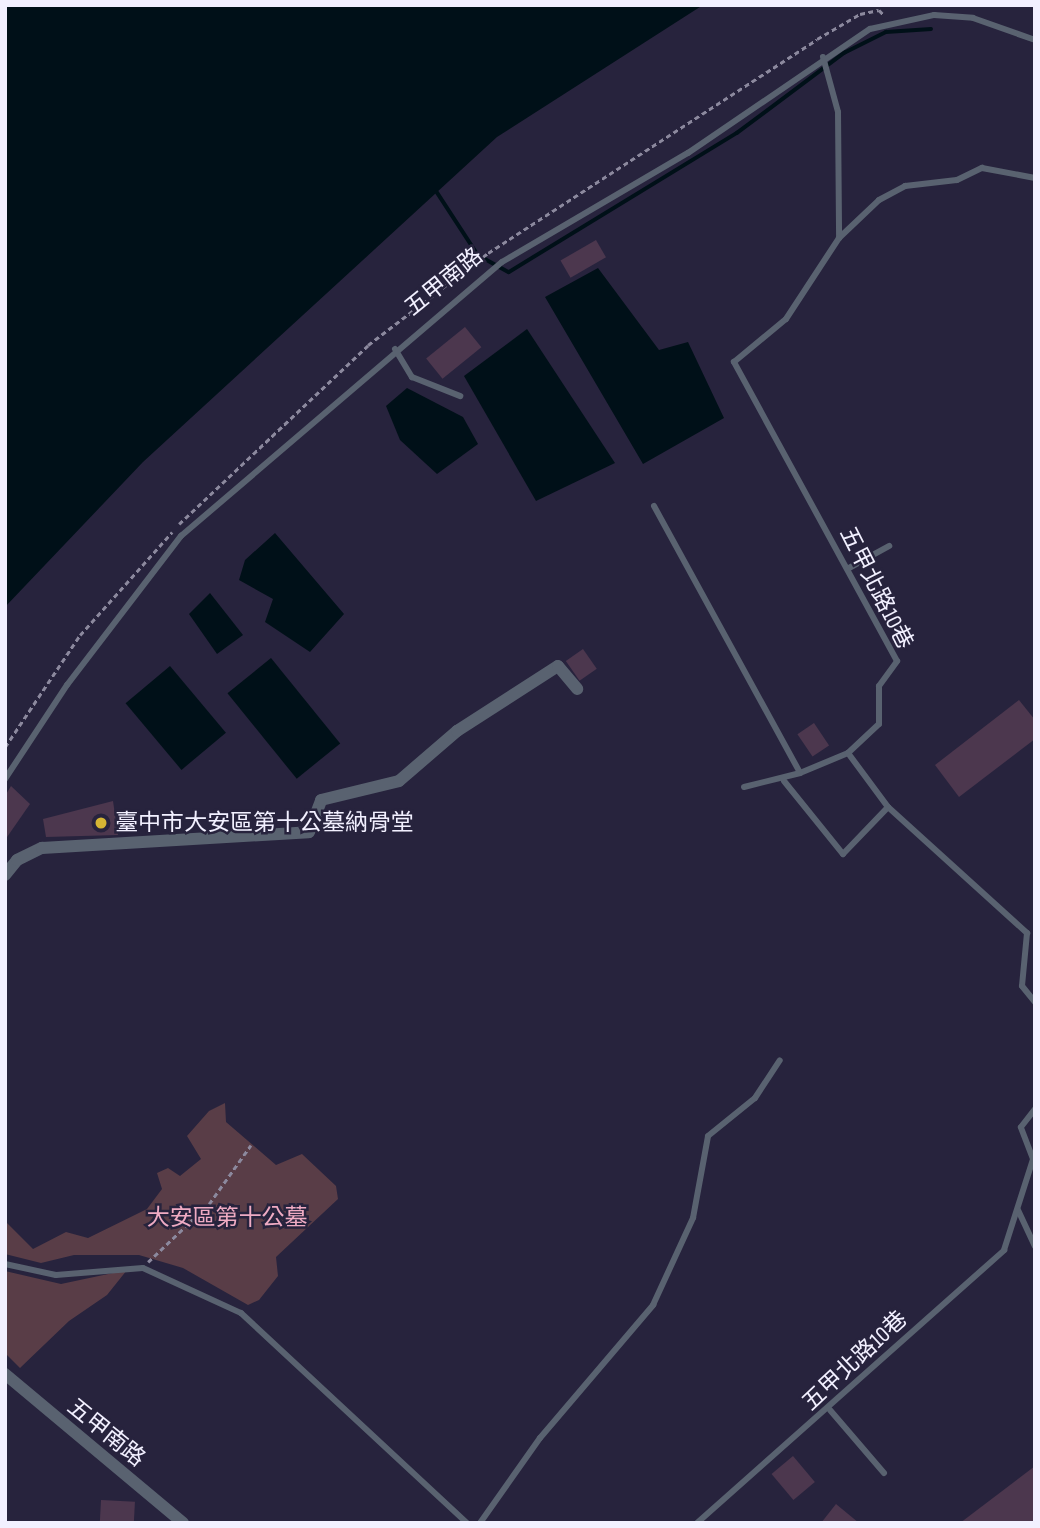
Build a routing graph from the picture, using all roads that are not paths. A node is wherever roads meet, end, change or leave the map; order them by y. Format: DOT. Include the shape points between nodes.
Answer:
graph roads {
  1 [pos="1035,40"];
  2 [pos="823,57"];
  3 [pos="1035,178"];
  4 [pos="839,239"];
  5 [pos="395,349"];
  6 [pos="460,396"];
  7 [pos="654,506"];
  8 [pos="889,546"];
  9 [pos="849,568"];
  10 [pos="577,689"];
  11 [pos="848,753"];
  12 [pos="800,773"];
  13 [pos="5,779"];
  14 [pos="784,780"];
  15 [pos="744,787"];
  16 [pos="888,807"];
  17 [pos="5,875"];
  18 [pos="1035,1002"];
  19 [pos="780,1060"];
  20 [pos="1035,1110"];
  21 [pos="1018,1210"];
  22 [pos="1035,1246"];
  23 [pos="5,1264"];
  24 [pos="6,1378"];
  25 [pos="830,1410"];
  26 [pos="884,1473"];
  27 [pos="183,1523"];
  28 [pos="467,1523"];
  29 [pos="480,1523"];
  30 [pos="697,1523"];
  1 -- 2 [label="lane, 五甲南路" via="974,18 890,21"];
  2 -- 4 [label="lane" via="838,112"];
  2 -- 5 [label="lane, 五甲南路" via="688,153 502,262"];
  3 -- 4 [label="lane, 五甲北路10巷" via="982,168 957,180 905,186 879,200"];
  4 -- 9 [label="lane, 五甲北路10巷" via="786,319 734,362"];
  5 -- 6 [label="lane" via="412,377"];
  5 -- 13 [label="lane, 五甲南路" via="181,536 67,685"];
  7 -- 12 [label="lane"];
  8 -- 9 [label="lane"];
  9 -- 11 [label="lane, 五甲北路10巷" via="897,661 879,686 879,724"];
  10 -- 17 [label="street" via="558,666 457,731 400,781 321,800 309,832 42,848 17,860"];
  11 -- 12 [label="lane"];
  11 -- 16 [label="lane"];
  12 -- 14 [label="lane"];
  14 -- 15 [label="lane"];
  14 -- 16 [label="lane" via="843,854"];
  16 -- 18 [label="lane" via="1027,933 1022,986"];
  19 -- 29 [label="lane" via="755,1098 708,1136 693,1218 653,1305 540,1438"];
  20 -- 21 [label="lane, 五甲北路10巷" via="1021,1127 1032,1159"];
  21 -- 22 [label="lane"];
  21 -- 25 [label="lane, 五甲北路10巷" via="1004,1250"];
  23 -- 28 [label="lane" via="56,1275 144,1268 195,1288 260,1326"];
  24 -- 27 [label="street, 五甲南路"];
  25 -- 26 [label="lane"];
  25 -- 30 [label="lane, 五甲北路10巷"];
}
